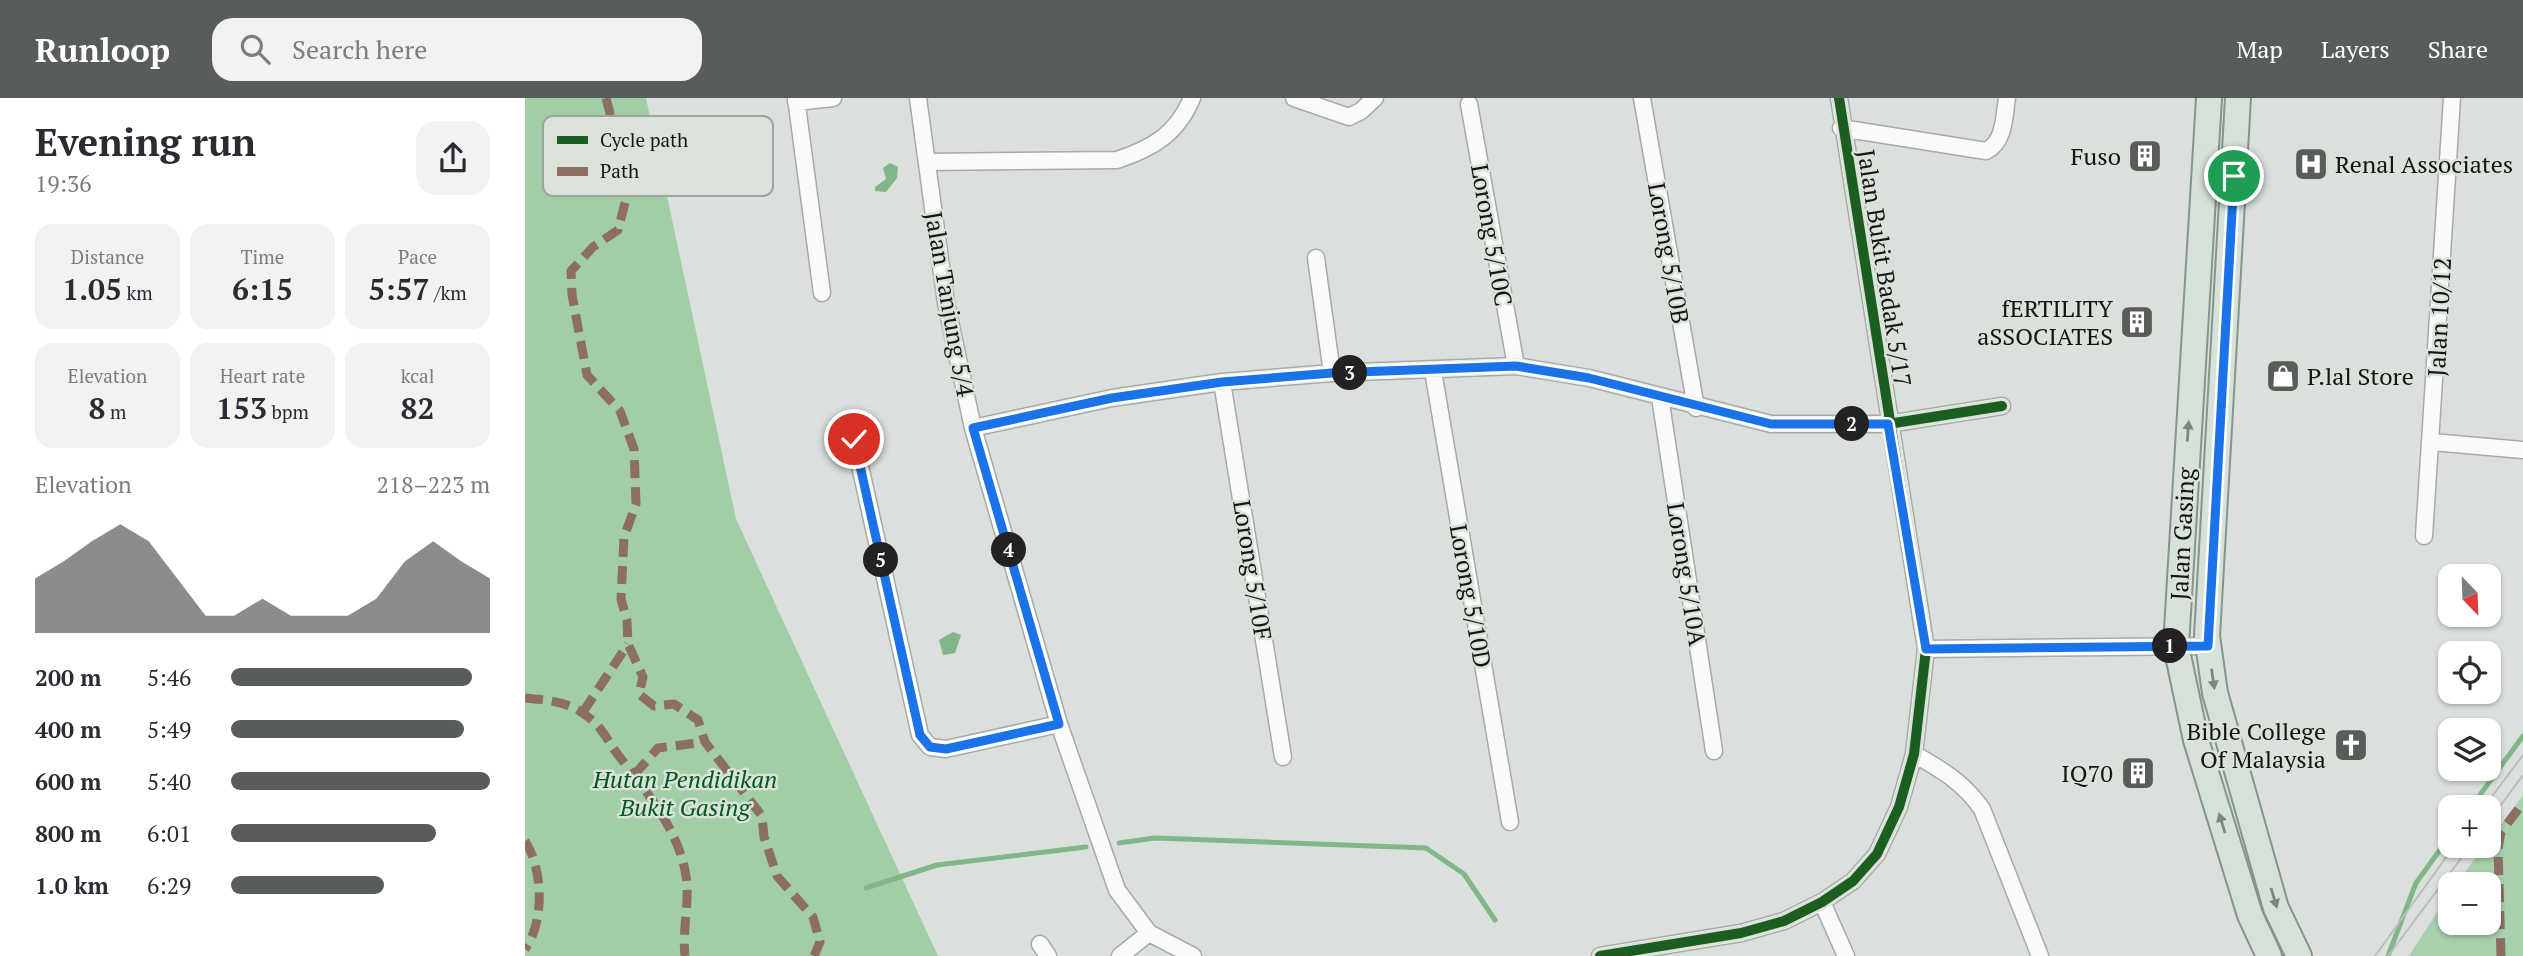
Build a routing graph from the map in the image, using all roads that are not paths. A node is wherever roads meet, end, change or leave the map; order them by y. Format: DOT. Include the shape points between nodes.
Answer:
graph roads {
  1 [pos="833,98"];
  2 [pos="918,98"];
  3 [pos="1192,98"];
  4 [pos="1294,98"];
  5 [pos="1374,98"];
  6 [pos="1642,98"];
  7 [pos="1839,98"];
  8 [pos="2007,98"];
  9 [pos="2209,98"];
  10 [pos="2238,98"];
  11 [pos="2452,98"];
  12 [pos="796,100"];
  13 [pos="1469,104"];
  14 [pos="1841,128"];
  15 [pos="927,162"];
  16 [pos="1316,258"];
  17 [pos="822,293"];
  18 [pos="1516,366"];
  19 [pos="1433,371"];
  20 [pos="1332,373"];
  21 [pos="1222,382"];
  22 [pos="1660,397"];
  23 [pos="2002,406"];
  24 [pos="1696,408"];
  25 [pos="1888,424"];
  26 [pos="973,428"];
  27 [pos="854,439"];
  28 [pos="2432,442"];
  29 [pos="2523,450"];
  30 [pos="2424,536"];
  31 [pos="2176,646"];
  32 [pos="2208,646"];
  33 [pos="1926,649"];
  34 [pos="1059,724"];
  35 [pos="1714,751"];
  36 [pos="1914,754"];
  37 [pos="1283,757"];
  38 [pos="1510,822"];
  39 [pos="1822,902"];
  40 [pos="1149,933"];
  41 [pos="1120,956"];
  42 [pos="1193,956"];
  43 [pos="1607,956"];
  44 [pos="1846,956"];
  45 [pos="2040,956"];
  46 [pos="2269,956"];
  47 [pos="2299,956"];
  1 -- 12 [label="street"];
  2 -- 15 [label="street, Jalan Tanjung 5/4"];
  3 -- 15 [label="street" via="1167,138 1117,160"];
  4 -- 5 [label="street" via="1349,117"];
  6 -- 24 [label="street, Lorong 5/10B"];
  7 -- 14 [label="street, Jalan Bukit Badak 5/17"];
  8 -- 14 [label="street" via="2000,137 1986,151"];
  31 -- 9 [label="main road, Jalan Gasing, one-way"];
  10 -- 32 [label="main road, Jalan Gasing"];
  11 -- 28 [label="street, Jalan 10/12"];
  12 -- 17 [label="street"];
  13 -- 18 [label="street, Lorong 5/10C"];
  14 -- 25 [label="street, Jalan Bukit Badak 5/17"];
  15 -- 26 [label="street, Jalan Tanjung 5/4" via="946,303"];
  16 -- 20 [label="street"];
  18 -- 19 [label="street"];
  18 -- 22 [label="street" via="1589,378"];
  19 -- 20 [label="street"];
  19 -- 38 [label="street, Lorong 5/10D"];
  20 -- 21 [label="street"];
  21 -- 26 [label="street" via="1112,398"];
  21 -- 37 [label="street, Lorong 5/10F"];
  22 -- 24 [label="street"];
  22 -- 35 [label="street, Lorong 5/10A"];
  23 -- 25 [label="street"];
  24 -- 25 [label="street" via="1771,424"];
  25 -- 33 [label="street, Jalan Bukit Badak 5/17"];
  26 -- 34 [label="street, Jalan Tanjung 5/4"];
  27 -- 34 [label="street" via="920,735 930,747 946,749"];
  28 -- 29 [label="street"];
  28 -- 30 [label="street, Jalan 10/12"];
  31 -- 32 [label="street"];
  31 -- 33 [label="street"];
  46 -- 31 [label="main road, Jalan Gasing, one-way" via="2250,915 2196,740"];
  32 -- 47 [label="main road, Jalan Gasing, one-way" via="2215,693 2276,908"];
  33 -- 36 [label="street, Jalan Bukit Badak 5/17"];
  34 -- 40 [label="street, Jalan Tanjung 5/4" via="1117,890"];
  36 -- 39 [label="street, Jalan Bukit Badak 5/17" via="1899,807 1877,854 1853,881"];
  36 -- 45 [label="street" via="1952,775 1982,809"];
  39 -- 43 [label="street, Jalan Bukit Badak 5/17" via="1784,921 1741,933"];
  39 -- 44 [label="street"];
  40 -- 41 [label="street"];
  40 -- 42 [label="street, Jalan Tanjung 5/4"];
}
